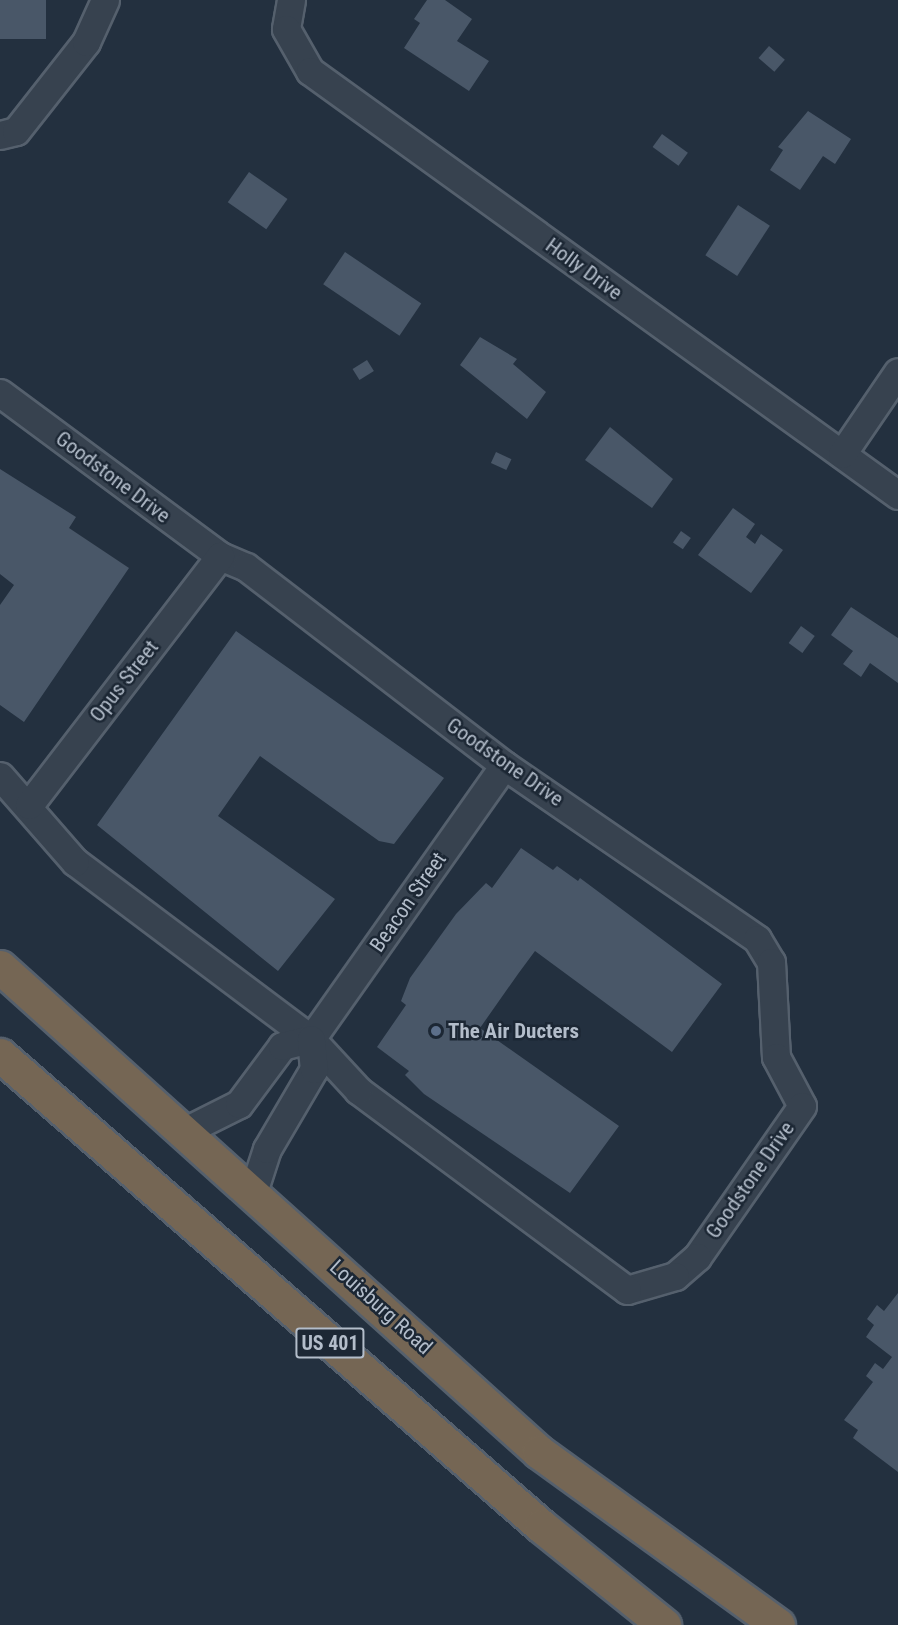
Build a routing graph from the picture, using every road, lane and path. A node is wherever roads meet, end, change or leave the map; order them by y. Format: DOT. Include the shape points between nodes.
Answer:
graph roads {
  1 [pos="105,0"];
  2 [pos="291,0"];
  3 [pos="0,135"];
  4 [pos="898,372"];
  5 [pos="0,393"];
  6 [pos="842,454"];
  7 [pos="898,495"];
  8 [pos="220,556"];
  9 [pos="504,765"];
  10 [pos="0,776"];
  11 [pos="29,805"];
  12 [pos="0,967"];
  13 [pos="311,1038"];
  14 [pos="0,1055"];
  15 [pos="185,1131"];
  16 [pos="254,1192"];
  17 [pos="664,1625"];
  18 [pos="778,1625"];
  1 -- 3 [label="street" via="86,42 16,131"];
  2 -- 6 [label="street, Holly Drive" via="286,30 310,71"];
  4 -- 6 [label="street"];
  5 -- 8 [label="street, Goodstone Drive"];
  6 -- 7 [label="street, Holly Drive"];
  8 -- 9 [label="street, Goodstone Drive" via="246,567"];
  8 -- 11 [label="street, Opus Street"];
  9 -- 13 [label="street, Beacon Street"];
  9 -- 13 [label="street, Goodstone Drive" via="758,939 771,962 776,1056 802,1106 697,1257 675,1276 627,1290 358,1090"];
  10 -- 11 [label="street, Goodstone Drive"];
  11 -- 13 [label="street, Goodstone Drive" via="75,862"];
  12 -- 15 [label="highway, Louisburg Road / US 401"];
  13 -- 15 [label="street" via="282,1046 239,1104"];
  13 -- 16 [label="street" via="314,1069 267,1149"];
  14 -- 17 [label="highway, US 401" via="541,1526"];
  15 -- 16 [label="highway, Louisburg Road / US 401"];
  16 -- 18 [label="highway, Louisburg Road / US 401" via="538,1452"];
}
